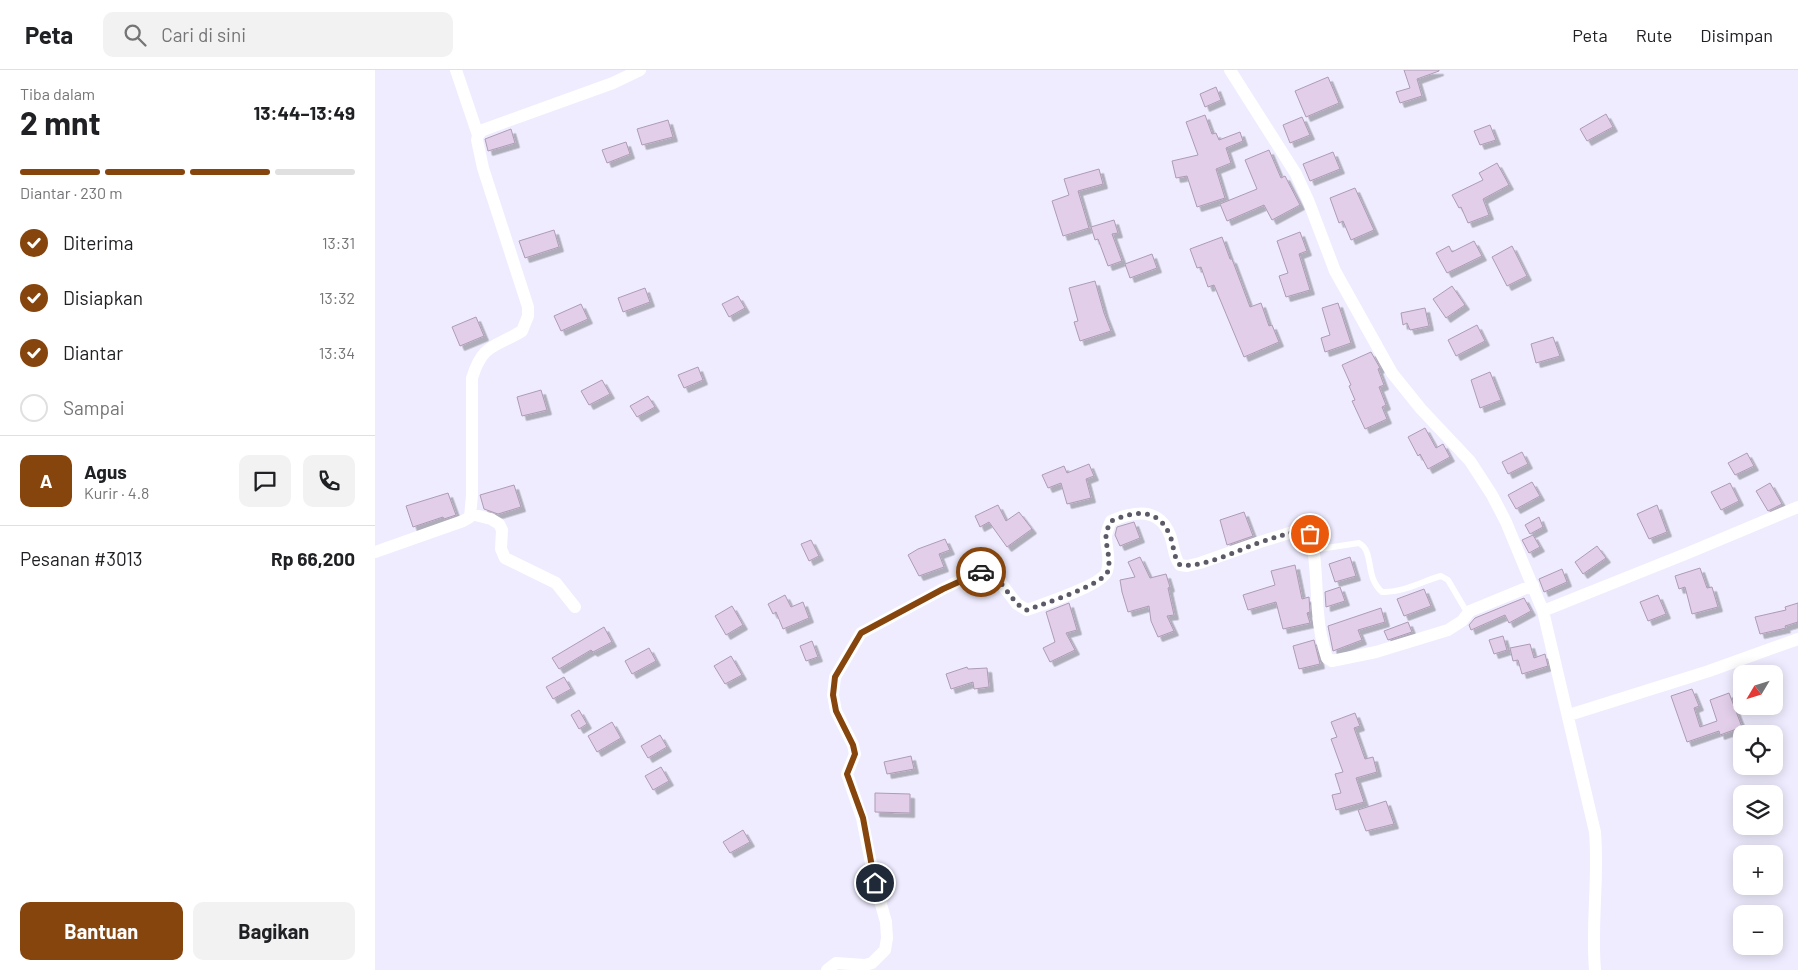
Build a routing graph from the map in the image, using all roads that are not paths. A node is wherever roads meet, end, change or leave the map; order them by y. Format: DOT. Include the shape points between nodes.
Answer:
graph roads {
  1 [pos="456,70"];
  2 [pos="640,70"];
  3 [pos="1230,70"];
  4 [pos="478,135"];
  5 [pos="1798,507"];
  6 [pos="471,514"];
  7 [pos="1313,550"];
  8 [pos="375,552"];
  9 [pos="1533,585"];
  10 [pos="575,607"];
  11 [pos="1543,611"];
  12 [pos="1468,614"];
  13 [pos="1798,639"];
  14 [pos="1569,715"];
  15 [pos="827,970"];
  16 [pos="1595,970"];
  1 -- 4 [label="street"];
  2 -- 4 [label="street" via="613,83 483,130"];
  3 -- 9 [label="street" via="1296,174 1335,271 1392,373 1421,409 1457,445 1481,477 1506,522"];
  4 -- 6 [label="street" via="483,168 528,316 522,331 482,355 472,378"];
  5 -- 11 [label="street"];
  6 -- 8 [label="street" via="463,521"];
  6 -- 10 [label="street" via="499,524 503,530 501,549 505,558 556,583"];
  7 -- 12 [label="lane" via="1359,543 1364,546 1368,551 1373,580 1382,592 1445,577"];
  7 -- 12 [label="street" via="1319,621 1325,653 1330,661 1376,652 1448,630"];
  7 -- 15 [label="street" via="1310,534 1302,530 1200,563 1180,565 1161,521 1139,512 1111,521 1106,534 1107,572 1093,585 1027,610 1017,604 993,573 985,571 973,574 861,633 835,677 833,695 836,711 855,754 847,774 863,818 886,922 887,946 870,964 836,963"];
  9 -- 11 [label="street"];
  9 -- 12 [label="street"];
  11 -- 14 [label="street"];
  13 -- 14 [label="street"];
  14 -- 16 [label="street" via="1595,832"];
}
